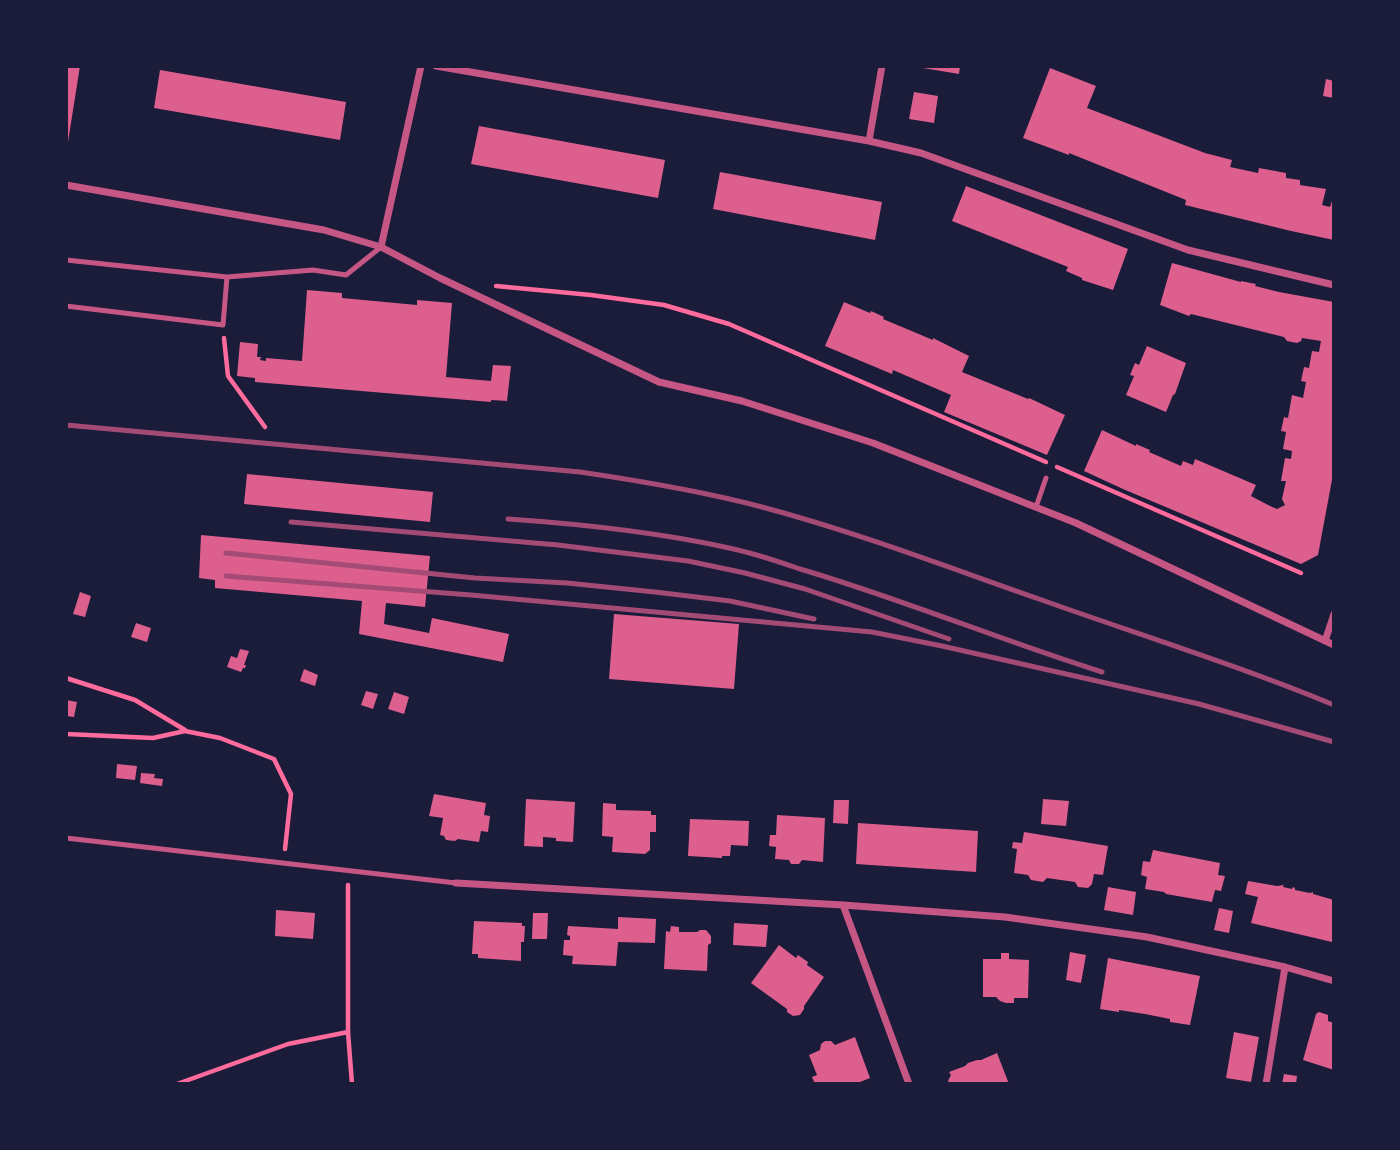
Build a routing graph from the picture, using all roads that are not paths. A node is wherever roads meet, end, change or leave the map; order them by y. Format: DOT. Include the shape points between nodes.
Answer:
graph roads {
  1 [pos="421,66"];
  2 [pos="436,66"];
  3 [pos="882,66"];
  4 [pos="869,141"];
  5 [pos="66,185"];
  6 [pos="380,247"];
  7 [pos="66,260"];
  8 [pos="227,277"];
  9 [pos="1334,285"];
  10 [pos="66,306"];
  11 [pos="1045,478"];
  12 [pos="1036,507"];
  13 [pos="1334,614"];
  14 [pos="1325,641"];
  15 [pos="1334,645"];
  16 [pos="66,838"];
  17 [pos="456,883"];
  18 [pos="843,905"];
  19 [pos="1285,967"];
  20 [pos="1334,981"];
  21 [pos="909,1083"];
  22 [pos="1266,1083"];
  1 -- 6 [label="street"];
  2 -- 4 [label="street"];
  3 -- 4 [label="street"];
  4 -- 9 [label="street" via="921,153 1188,250"];
  5 -- 6 [label="street" via="324,230"];
  6 -- 8 [label="lane" via="346,275 313,270"];
  6 -- 12 [label="street" via="659,382 742,401 873,443"];
  7 -- 8 [label="lane"];
  8 -- 10 [label="lane" via="223,325"];
  11 -- 12 [label="lane"];
  12 -- 14 [label="street"];
  13 -- 14 [label="street"];
  14 -- 15 [label="street"];
  16 -- 17 [label="lane"];
  17 -- 18 [label="street"];
  18 -- 19 [label="street" via="1004,916 1147,937"];
  18 -- 21 [label="street"];
  19 -- 20 [label="street"];
  19 -- 22 [label="street"];
}
